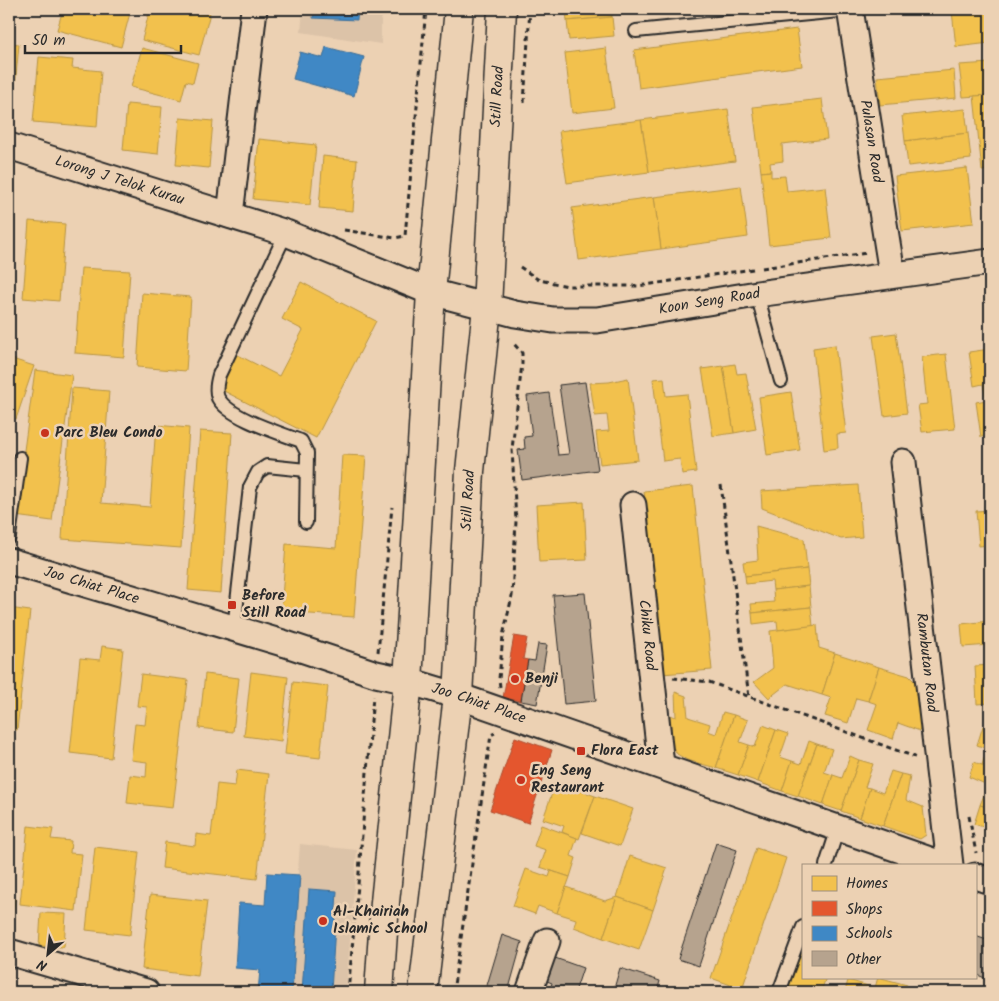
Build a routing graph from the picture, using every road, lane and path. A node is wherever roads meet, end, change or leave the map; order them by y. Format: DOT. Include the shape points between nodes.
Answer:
graph roads {
  1 [pos="254,9"];
  2 [pos="426,9"];
  3 [pos="459,9"];
  4 [pos="502,9"];
  5 [pos="850,9"];
  6 [pos="636,31"];
  7 [pos="9,146"];
  8 [pos="230,215"];
  9 [pos="286,233"];
  10 [pos="405,236"];
  11 [pos="888,250"];
  12 [pos="990,262"];
  13 [pos="520,267"];
  14 [pos="892,274"];
  15 [pos="431,292"];
  16 [pos="757,294"];
  17 [pos="487,307"];
  18 [pos="513,343"];
  19 [pos="781,380"];
  20 [pos="20,458"];
  21 [pos="903,462"];
  22 [pos="306,470"];
  23 [pos="721,485"];
  24 [pos="633,505"];
  25 [pos="306,522"];
  26 [pos="9,537"];
  27 [pos="9,561"];
  28 [pos="234,629"];
  29 [pos="665,678"];
  30 [pos="499,679"];
  31 [pos="408,681"];
  32 [pos="458,696"];
  33 [pos="749,697"];
  34 [pos="372,699"];
  35 [pos="491,735"];
  36 [pos="919,759"];
  37 [pos="661,766"];
  38 [pos="838,828"];
  39 [pos="826,864"];
  40 [pos="941,864"];
  41 [pos="950,864"];
  42 [pos="976,876"];
  43 [pos="990,881"];
  44 [pos="802,930"];
  45 [pos="546,942"];
  46 [pos="9,952"];
  47 [pos="146,992"];
  48 [pos="348,992"];
  49 [pos="379,992"];
  50 [pos="423,992"];
  51 [pos="453,992"];
  52 [pos="529,992"];
  53 [pos="779,992"];
  1 -- 8 [label="street"];
  2 -- 10 [label="path"];
  3 -- 15 [label="highway"];
  4 -- 17 [label="highway, Still Road"];
  5 -- 6 [label="lane"];
  5 -- 11 [label="street, Pulasan Road"];
  7 -- 8 [label="street, Lorong J Telok Kurau"];
  8 -- 9 [label="street, Lorong J Telok Kurau"];
  9 -- 15 [label="street, Lorong J Telok Kurau"];
  9 -- 22 [label="lane" via="216,386 218,398 234,414 301,441 307,452"];
  11 -- 13 [label="path" via="638,286 568,286 539,280"];
  11 -- 14 [label="street, Pulasan Road"];
  12 -- 14 [label="street, Koon Seng Road"];
  14 -- 16 [label="street, Koon Seng Road"];
  15 -- 17 [label="street, Koon Seng Road"];
  15 -- 31 [label="highway"];
  16 -- 17 [label="street, Koon Seng Road" via="597,320 553,320"];
  16 -- 19 [label="lane"];
  17 -- 32 [label="highway, Still Road" via="470,471"];
  18 -- 30 [label="path" via="522,353 512,449 516,521 512,596 503,636"];
  20 -- 26 [label="lane"];
  21 -- 41 [label="street, Rambutan Road"];
  22 -- 25 [label="lane"];
  22 -- 28 [label="lane" via="267,466 258,472 250,487"];
  23 -- 33 [label="path"];
  24 -- 37 [label="street, Chiku Road"];
  27 -- 28 [label="street, Joo Chiat Place"];
  28 -- 31 [label="street, Joo Chiat Place"];
  29 -- 33 [label="path" via="709,682"];
  31 -- 32 [label="street, Joo Chiat Place"];
  31 -- 49 [label="highway"];
  32 -- 37 [label="street, Joo Chiat Place"];
  32 -- 50 [label="highway, Still Road"];
  33 -- 36 [label="path"];
  34 -- 48 [label="path"];
  35 -- 51 [label="path"];
  37 -- 38 [label="street, Joo Chiat Place" via="726,800"];
  38 -- 39 [label="lane"];
  38 -- 40 [label="street, Joo Chiat Place"];
  42 -- 43 [label="street"];
  44 -- 53 [label="lane"];
  45 -- 52 [label="street"];
  46 -- 47 [label="street"];
}
